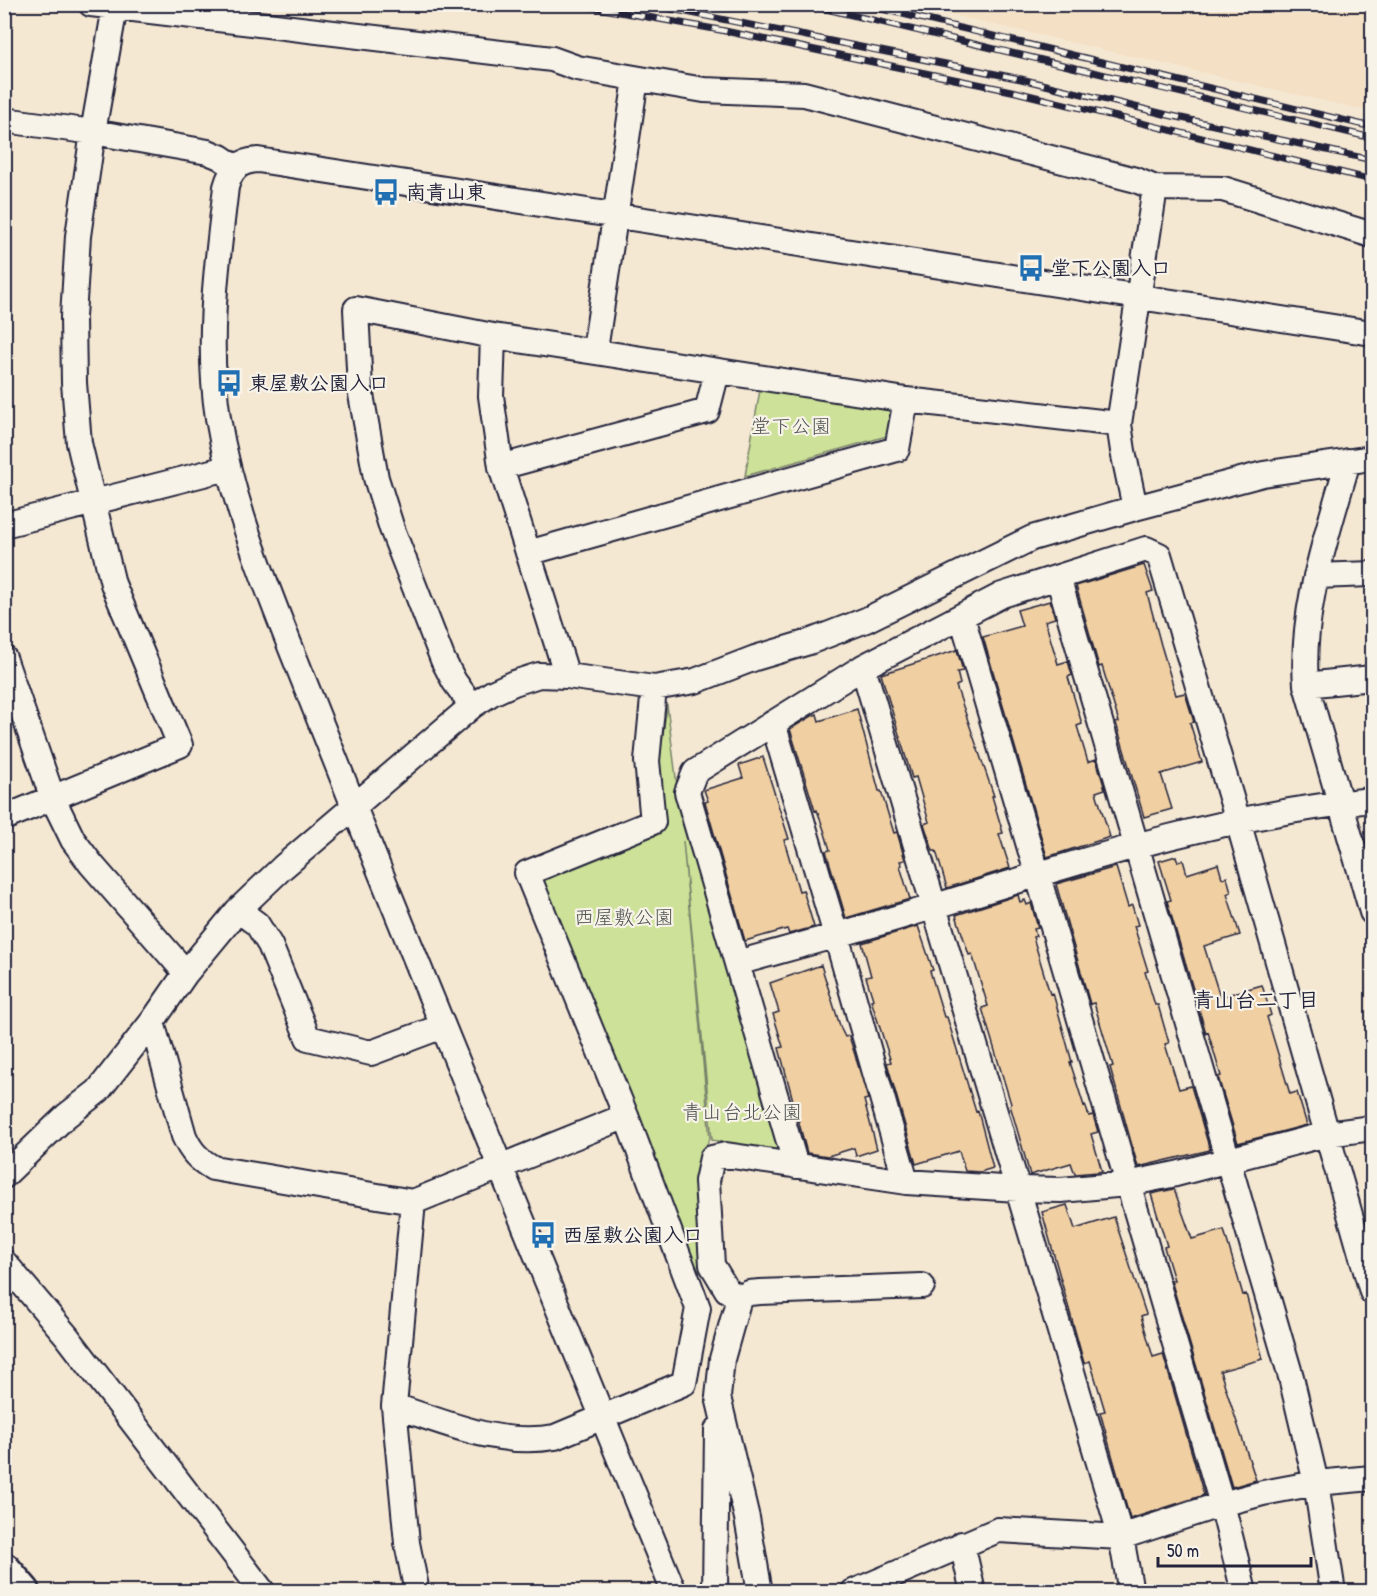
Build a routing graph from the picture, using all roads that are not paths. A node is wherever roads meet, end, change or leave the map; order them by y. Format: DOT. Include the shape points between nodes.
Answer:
graph roads {
  1 [pos="91,4"];
  2 [pos="115,7"];
  3 [pos="636,79"];
  4 [pos="4,120"];
  5 [pos="93,132"];
  6 [pos="235,167"];
  7 [pos="1155,188"];
  8 [pos="616,215"];
  9 [pos="1372,235"];
  10 [pos="1139,296"];
  11 [pos="1372,333"];
  12 [pos="493,336"];
  13 [pos="595,350"];
  14 [pos="717,372"];
  15 [pos="906,400"];
  16 [pos="1119,424"];
  17 [pos="1372,458"];
  18 [pos="1348,461"];
  19 [pos="501,467"];
  20 [pos="227,468"];
  21 [pos="92,502"];
  22 [pos="1135,508"];
  23 [pos="4,525"];
  24 [pos="528,553"];
  25 [pos="1372,574"];
  26 [pos="1316,576"];
  27 [pos="1058,577"];
  28 [pos="962,617"];
  29 [pos="4,658"];
  30 [pos="863,667"];
  31 [pos="567,676"];
  32 [pos="1372,678"];
  33 [pos="1306,685"];
  34 [pos="654,688"];
  35 [pos="472,706"];
  36 [pos="773,723"];
  37 [pos="53,798"];
  38 [pos="1372,800"];
  39 [pos="1341,803"];
  40 [pos="354,807"];
  41 [pos="4,818"];
  42 [pos="1238,821"];
  43 [pos="1137,844"];
  44 [pos="1037,875"];
  45 [pos="935,907"];
  46 [pos="238,910"];
  47 [pos="1372,912"];
  48 [pos="836,935"];
  49 [pos="738,963"];
  50 [pos="186,973"];
  51 [pos="152,1022"];
  52 [pos="443,1026"];
  53 [pos="626,1116"];
  54 [pos="1372,1128"];
  55 [pos="1327,1134"];
  56 [pos="1228,1160"];
  57 [pos="501,1166"];
  58 [pos="796,1166"];
  59 [pos="4,1176"];
  60 [pos="906,1182"];
  61 [pos="1127,1184"];
  62 [pos="1018,1190"];
  63 [pos="413,1202"];
  64 [pos="4,1262"];
  65 [pos="922,1286"];
  66 [pos="1372,1292"];
  67 [pos="739,1298"];
  68 [pos="718,1397"];
  69 [pos="394,1406"];
  70 [pos="602,1418"];
  71 [pos="1372,1478"];
  72 [pos="1316,1483"];
  73 [pos="1222,1504"];
  74 [pos="1121,1537"];
  75 [pos="962,1544"];
  76 [pos="4,1570"];
  77 [pos="23,1592"];
  78 [pos="263,1592"];
  79 [pos="417,1592"];
  80 [pos="674,1592"];
  81 [pos="715,1592"];
  82 [pos="760,1592"];
  83 [pos="853,1592"];
  84 [pos="973,1592"];
  85 [pos="1131,1592"];
  86 [pos="1245,1592"];
  87 [pos="1333,1592"];
  1 -- 2 [label="street"];
  2 -- 3 [label="street" via="552,59"];
  2 -- 5 [label="street"];
  3 -- 7 [label="street" via="704,90 804,94"];
  3 -- 8 [label="street"];
  4 -- 5 [label="street"];
  5 -- 6 [label="street" via="208,152"];
  5 -- 21 [label="street" via="78,236 73,317 78,433"];
  6 -- 8 [label="street" via="245,160 258,160"];
  6 -- 20 [label="street" via="226,187 212,325 213,376"];
  7 -- 9 [label="street" via="1223,189"];
  7 -- 10 [label="street"];
  8 -- 10 [label="street"];
  8 -- 13 [label="street"];
  10 -- 11 [label="street"];
  10 -- 16 [label="street"];
  12 -- 13 [label="street"];
  12 -- 19 [label="street" via="491,396"];
  12 -- 35 [label="street" via="356,309 360,389 375,478 443,660"];
  13 -- 14 [label="street"];
  14 -- 15 [label="street"];
  14 -- 19 [label="street" via="707,411"];
  15 -- 16 [label="street"];
  15 -- 24 [label="street" via="897,449"];
  16 -- 22 [label="street"];
  17 -- 18 [label="street"];
  18 -- 22 [label="street" via="1263,474"];
  18 -- 26 [label="street"];
  19 -- 24 [label="street"];
  20 -- 21 [label="street"];
  20 -- 40 [label="street" via="257,561"];
  21 -- 23 [label="street"];
  21 -- 37 [label="street" via="113,584 180,745"];
  22 -- 34 [label="street" via="1032,538 866,620 809,642 696,681"];
  24 -- 31 [label="street"];
  25 -- 26 [label="street"];
  26 -- 33 [label="street" via="1304,659"];
  27 -- 28 [label="street" via="1002,595"];
  27 -- 42 [label="street" via="1146,549 1160,555"];
  27 -- 43 [label="street"];
  28 -- 30 [label="street"];
  28 -- 44 [label="street"];
  29 -- 37 [label="street"];
  30 -- 36 [label="street"];
  30 -- 45 [label="street"];
  31 -- 34 [label="street"];
  31 -- 35 [label="street" via="539,675 514,682"];
  32 -- 33 [label="street"];
  33 -- 39 [label="street"];
  34 -- 53 [label="street" via="647,761 653,822 527,873"];
  35 -- 40 [label="street"];
  36 -- 48 [label="street"];
  36 -- 49 [label="street" via="695,772 687,792"];
  37 -- 41 [label="street"];
  37 -- 50 [label="street" via="73,840 91,864"];
  38 -- 39 [label="street"];
  39 -- 42 [label="street"];
  39 -- 47 [label="street"];
  40 -- 46 [label="street"];
  40 -- 52 [label="street"];
  42 -- 43 [label="street"];
  42 -- 55 [label="street"];
  43 -- 44 [label="street"];
  43 -- 56 [label="street"];
  44 -- 45 [label="street"];
  44 -- 61 [label="street"];
  45 -- 48 [label="street"];
  45 -- 62 [label="street"];
  46 -- 50 [label="street"];
  46 -- 52 [label="street" via="257,924 270,945 308,1038 371,1053"];
  48 -- 49 [label="street"];
  48 -- 60 [label="street"];
  49 -- 58 [label="street"];
  50 -- 51 [label="street"];
  51 -- 59 [label="street" via="98,1091"];
  51 -- 63 [label="street" via="184,1136 191,1151 203,1162 213,1168"];
  52 -- 57 [label="street"];
  53 -- 57 [label="street"];
  53 -- 70 [label="street" via="698,1308 684,1383"];
  54 -- 55 [label="street"];
  55 -- 56 [label="street"];
  55 -- 66 [label="street"];
  56 -- 61 [label="street"];
  56 -- 72 [label="street" via="1291,1377"];
  57 -- 63 [label="street"];
  57 -- 70 [label="street"];
  58 -- 60 [label="street"];
  58 -- 67 [label="street" via="726,1155 712,1158 707,1181 712,1264 727,1290"];
  60 -- 62 [label="street"];
  61 -- 62 [label="street"];
  61 -- 73 [label="street"];
  62 -- 74 [label="street"];
  63 -- 69 [label="street"];
  64 -- 78 [label="street" via="66,1335"];
  65 -- 67 [label="street" via="760,1292"];
  67 -- 68 [label="street" via="722,1359"];
  68 -- 81 [label="street"];
  68 -- 82 [label="street"];
  69 -- 70 [label="street" via="488,1436 535,1441"];
  69 -- 79 [label="street" via="407,1543"];
  70 -- 80 [label="street"];
  71 -- 72 [label="street"];
  72 -- 73 [label="street"];
  72 -- 87 [label="street"];
  73 -- 74 [label="street"];
  73 -- 86 [label="street"];
  74 -- 75 [label="street" via="998,1530"];
  74 -- 85 [label="street"];
  75 -- 83 [label="street"];
  75 -- 84 [label="street"];
  76 -- 77 [label="highway"];
}
